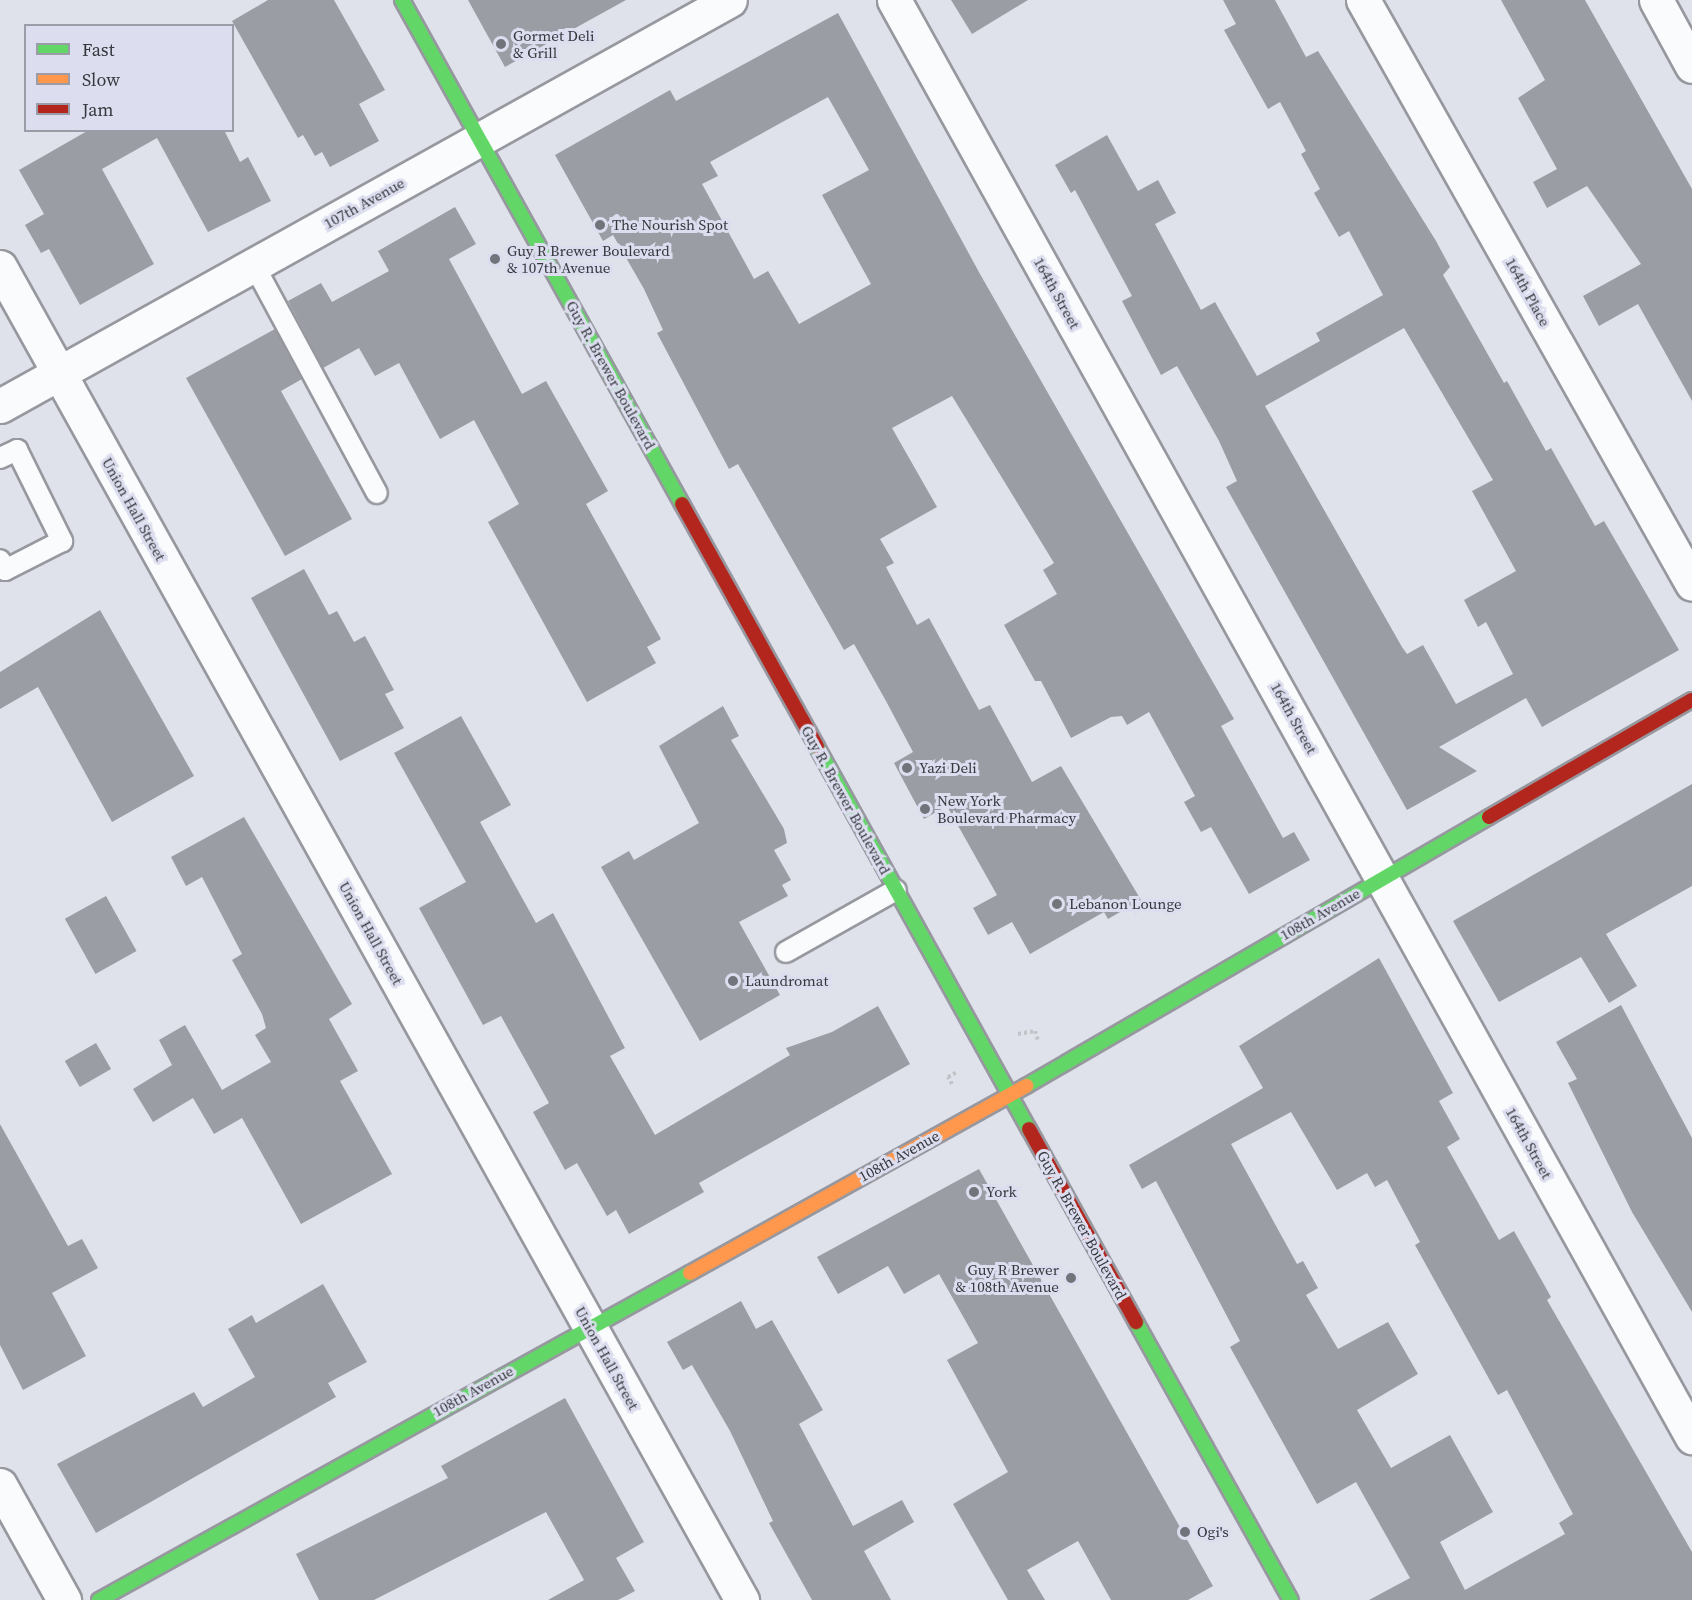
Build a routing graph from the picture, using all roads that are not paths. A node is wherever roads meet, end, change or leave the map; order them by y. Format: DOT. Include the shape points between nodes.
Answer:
graph roads {
  1 [pos="402,0"];
  2 [pos="730,0"];
  3 [pos="894,0"];
  4 [pos="1363,0"];
  5 [pos="1656,0"];
  6 [pos="1692,66"];
  7 [pos="479,138"];
  8 [pos="254,265"];
  9 [pos="0,267"];
  10 [pos="59,374"];
  11 [pos="0,406"];
  12 [pos="0,458"];
  13 [pos="377,493"];
  14 [pos="0,560"];
  15 [pos="1692,584"];
  16 [pos="1692,700"];
  17 [pos="1383,877"];
  18 [pos="896,890"];
  19 [pos="786,952"];
  20 [pos="1010,1095"];
  21 [pos="589,1327"];
  22 [pos="1692,1437"];
  23 [pos="0,1485"];
  24 [pos="64,1600"];
  25 [pos="99,1600"];
  26 [pos="742,1600"];
  27 [pos="1291,1600"];
  1 -- 7 [label="street, Guy R. Brewer Boulevard"];
  2 -- 7 [label="street, 107th Avenue"];
  3 -- 17 [label="street, 164th Street"];
  4 -- 15 [label="street, 164th Place"];
  5 -- 6 [label="street"];
  7 -- 8 [label="street, 107th Avenue"];
  7 -- 18 [label="street, Guy R. Brewer Boulevard"];
  8 -- 10 [label="street, 107th Avenue"];
  8 -- 13 [label="lane"];
  9 -- 10 [label="street, Union Hall Street"];
  10 -- 11 [label="street, 107th Avenue"];
  10 -- 21 [label="street, Union Hall Street"];
  12 -- 14 [label="lane" via="17,450 62,541 5,570"];
  16 -- 17 [label="street, 108th Avenue"];
  17 -- 20 [label="street, 108th Avenue"];
  17 -- 22 [label="street, 164th Street"];
  18 -- 19 [label="lane"];
  18 -- 20 [label="street, Guy R. Brewer Boulevard"];
  20 -- 21 [label="street, 108th Avenue"];
  20 -- 27 [label="street, Guy R. Brewer Boulevard"];
  21 -- 25 [label="street, 108th Avenue"];
  21 -- 26 [label="street, Union Hall Street"];
  23 -- 24 [label="street"];
}
